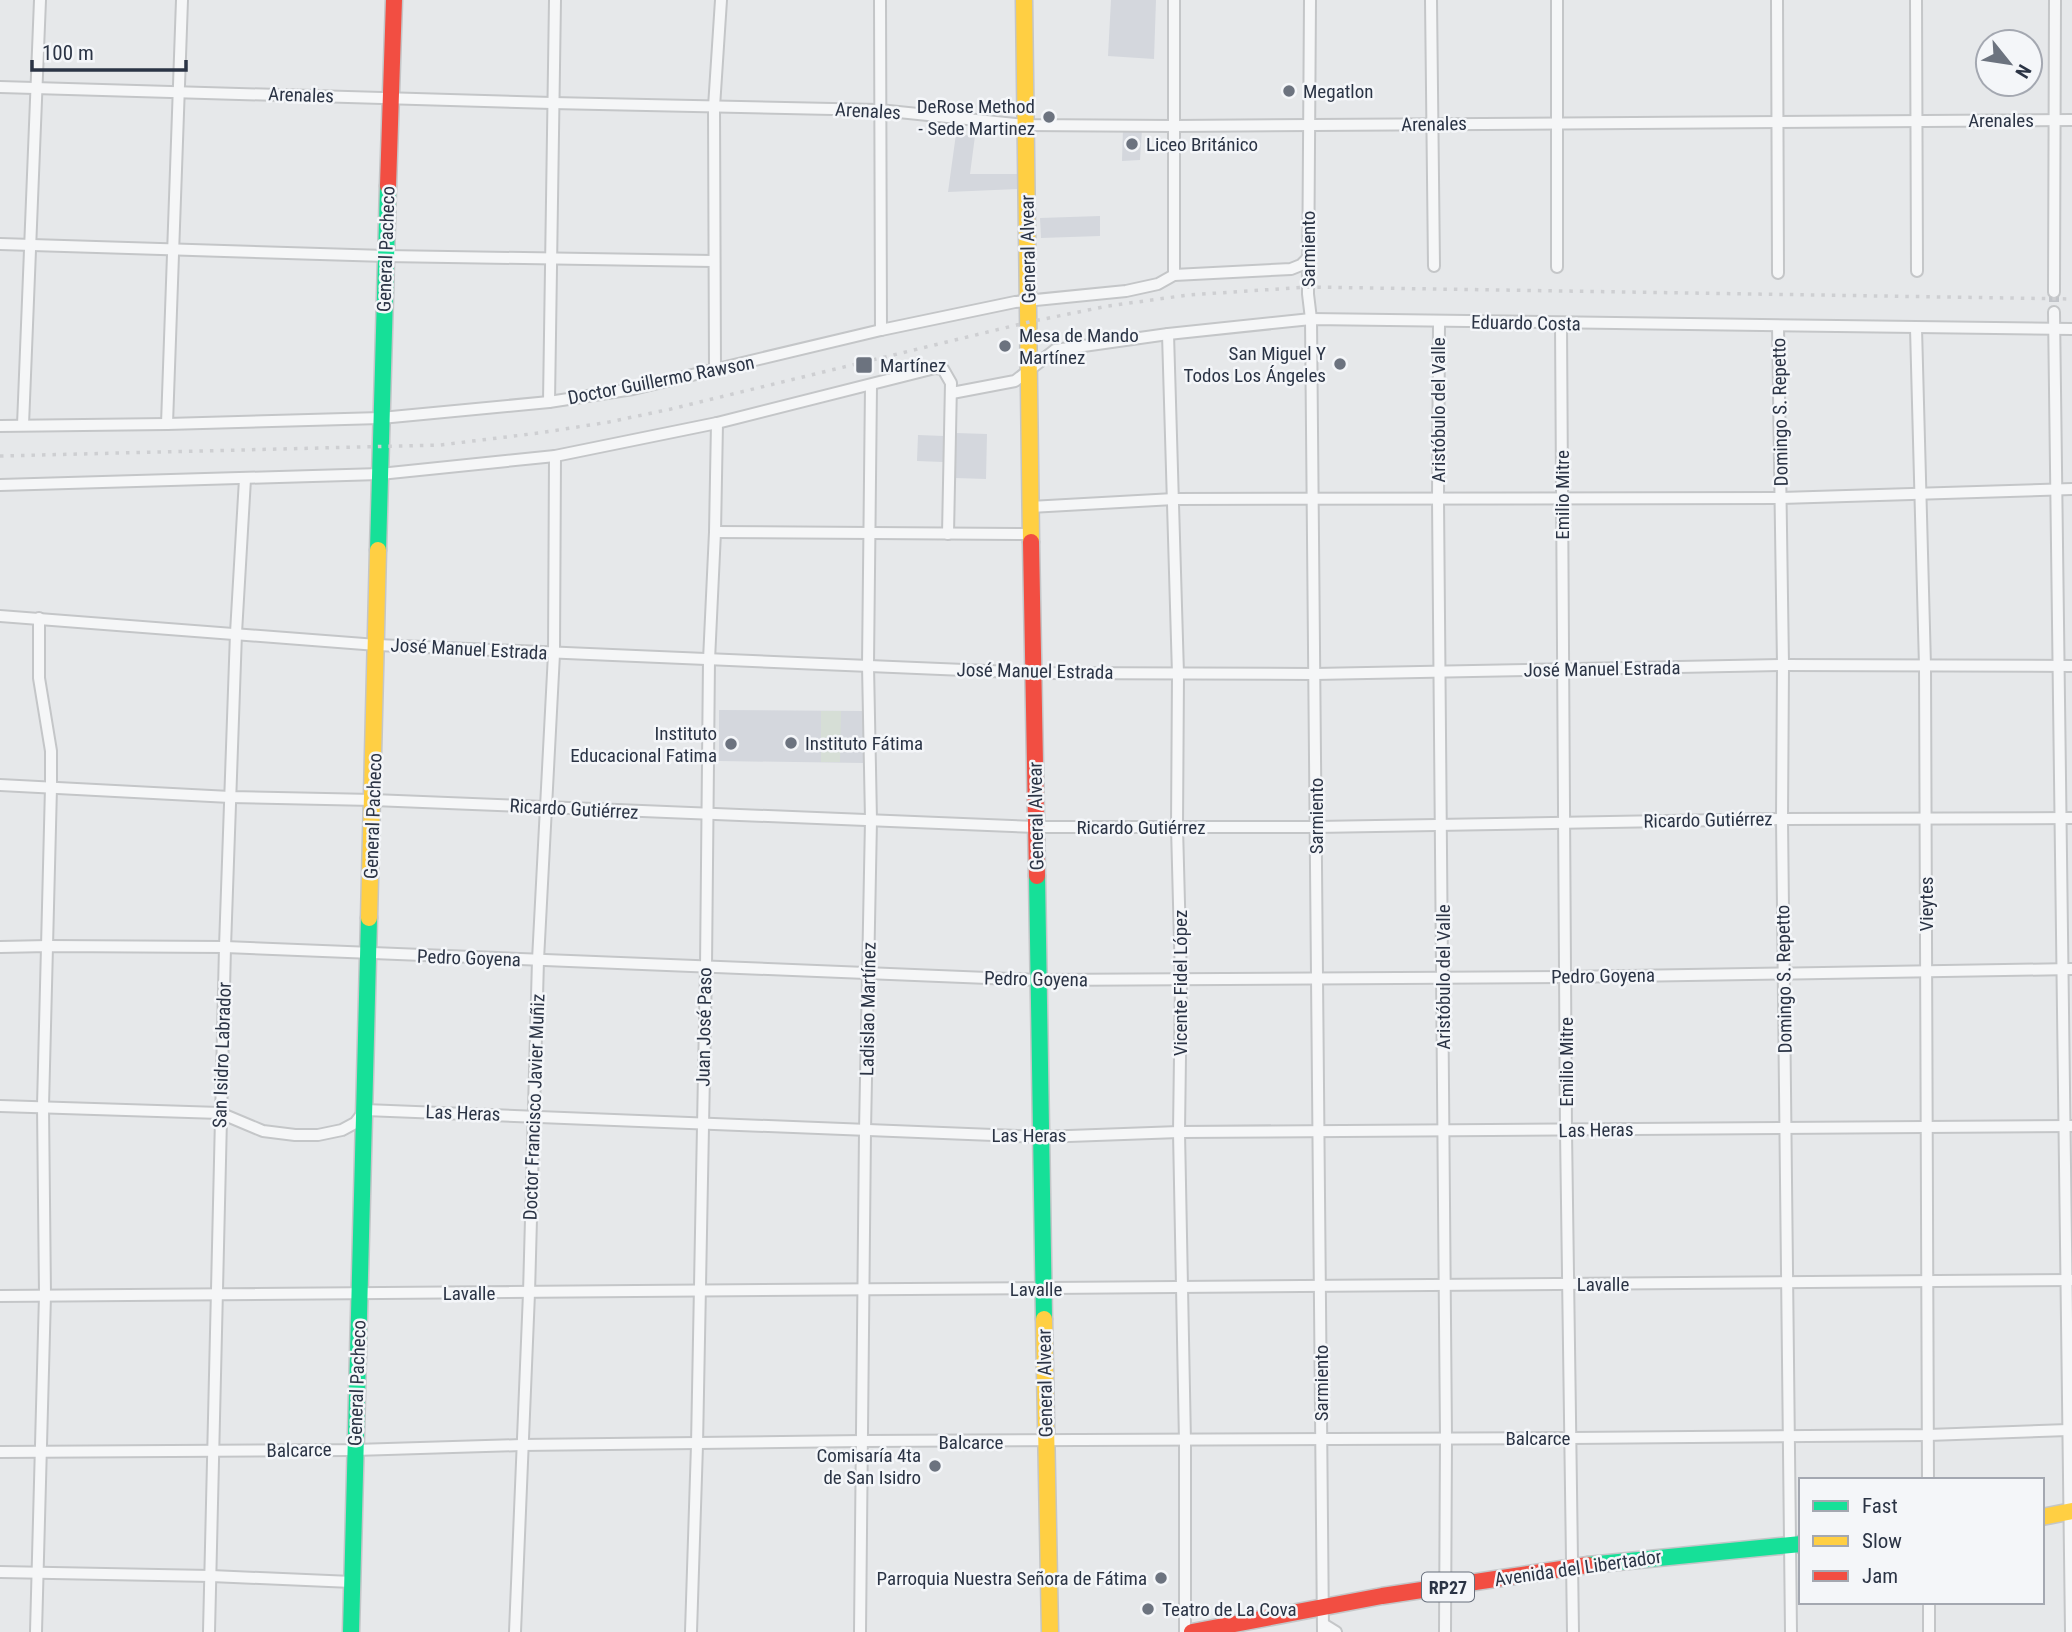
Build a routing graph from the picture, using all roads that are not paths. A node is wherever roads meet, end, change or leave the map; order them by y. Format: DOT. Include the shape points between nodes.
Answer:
graph roads {
  1 [pos="40,0"];
  2 [pos="182,0"];
  3 [pos="394,0"];
  4 [pos="555,0"];
  5 [pos="721,0"];
  6 [pos="880,0"];
  7 [pos="1024,0"];
  8 [pos="1174,0"];
  9 [pos="1310,0"];
  10 [pos="1431,0"];
  11 [pos="1557,0"];
  12 [pos="1777,0"];
  13 [pos="1916,0"];
  14 [pos="2055,0"];
  15 [pos="0,87"];
  16 [pos="37,88"];
  17 [pos="179,92"];
  18 [pos="391,98"];
  19 [pos="552,103"];
  20 [pos="714,107"];
  21 [pos="879,110"];
  22 [pos="2055,120"];
  23 [pos="2072,120"];
  24 [pos="1917,121"];
  25 [pos="1558,122"];
  26 [pos="1776,122"];
  27 [pos="1026,125"];
  28 [pos="1309,125"];
  29 [pos="1433,125"];
  30 [pos="1174,127"];
  31 [pos="0,244"];
  32 [pos="31,244"];
  33 [pos="173,249"];
  34 [pos="386,256"];
  35 [pos="551,258"];
  36 [pos="1308,258"];
  37 [pos="713,261"];
  38 [pos="1434,266"];
  39 [pos="1557,267"];
  40 [pos="1917,271"];
  41 [pos="1778,273"];
  42 [pos="1174,275"];
  43 [pos="2054,292"];
  44 [pos="1029,299"];
  45 [pos="2054,312"];
  46 [pos="1311,319"];
  47 [pos="1439,323"];
  48 [pos="1561,324"];
  49 [pos="1777,326"];
  50 [pos="1916,328"];
  51 [pos="2054,329"];
  52 [pos="2072,329"];
  53 [pos="881,330"];
  54 [pos="1168,334"];
  55 [pos="1029,370"];
  56 [pos="715,371"];
  57 [pos="871,386"];
  58 [pos="952,393"];
  59 [pos="550,402"];
  60 [pos="381,418"];
  61 [pos="717,423"];
  62 [pos="167,424"];
  63 [pos="23,425"];
  64 [pos="0,426"];
  65 [pos="555,456"];
  66 [pos="380,474"];
  67 [pos="245,479"];
  68 [pos="0,485"];
  69 [pos="2056,489"];
  70 [pos="2072,489"];
  71 [pos="1922,495"];
  72 [pos="1313,497"];
  73 [pos="1782,498"];
  74 [pos="1174,499"];
  75 [pos="1438,499"];
  76 [pos="1562,500"];
  77 [pos="1030,507"];
  78 [pos="715,532"];
  79 [pos="869,533"];
  80 [pos="948,534"];
  81 [pos="1030,534"];
  82 [pos="0,616"];
  83 [pos="40,618"];
  84 [pos="236,633"];
  85 [pos="377,645"];
  86 [pos="554,653"];
  87 [pos="709,660"];
  88 [pos="868,665"];
  89 [pos="1783,665"];
  90 [pos="1925,666"];
  91 [pos="2059,666"];
  92 [pos="2072,666"];
  93 [pos="1563,670"];
  94 [pos="1440,672"];
  95 [pos="1034,673"];
  96 [pos="1178,674"];
  97 [pos="1314,674"];
  98 [pos="0,785"];
  99 [pos="51,787"];
  100 [pos="230,797"];
  101 [pos="373,800"];
  102 [pos="545,807"];
  103 [pos="707,815"];
  104 [pos="2066,818"];
  105 [pos="1782,819"];
  106 [pos="1925,819"];
  107 [pos="871,820"];
  108 [pos="1441,823"];
  109 [pos="1563,823"];
  110 [pos="1036,827"];
  111 [pos="1177,827"];
  112 [pos="1316,827"];
  113 [pos="48,946"];
  114 [pos="0,947"];
  115 [pos="225,947"];
  116 [pos="369,955"];
  117 [pos="538,960"];
  118 [pos="706,967"];
  119 [pos="2067,969"];
  120 [pos="1784,972"];
  121 [pos="1926,973"];
  122 [pos="869,975"];
  123 [pos="1566,976"];
  124 [pos="1317,977"];
  125 [pos="1444,977"];
  126 [pos="1038,980"];
  127 [pos="1181,980"];
  128 [pos="0,1106"];
  129 [pos="43,1106"];
  130 [pos="365,1110"];
  131 [pos="220,1113"];
  132 [pos="533,1116"];
  133 [pos="702,1124"];
  134 [pos="1927,1127"];
  135 [pos="2068,1127"];
  136 [pos="1786,1128"];
  137 [pos="865,1131"];
  138 [pos="1444,1131"];
  139 [pos="1566,1131"];
  140 [pos="1180,1132"];
  141 [pos="1318,1132"];
  142 [pos="1041,1137"];
  143 [pos="2069,1280"];
  144 [pos="1927,1282"];
  145 [pos="1788,1283"];
  146 [pos="1444,1284"];
  147 [pos="1569,1284"];
  148 [pos="1320,1285"];
  149 [pos="1182,1287"];
  150 [pos="1044,1289"];
  151 [pos="864,1290"];
  152 [pos="699,1292"];
  153 [pos="529,1293"];
  154 [pos="217,1294"];
  155 [pos="360,1294"];
  156 [pos="46,1295"];
  157 [pos="0,1296"];
  158 [pos="2068,1430"];
  159 [pos="1789,1435"];
  160 [pos="1928,1435"];
  161 [pos="1446,1438"];
  162 [pos="1571,1438"];
  163 [pos="1321,1439"];
  164 [pos="862,1441"];
  165 [pos="1045,1442"];
  166 [pos="1185,1442"];
  167 [pos="521,1445"];
  168 [pos="697,1445"];
  169 [pos="355,1450"];
  170 [pos="43,1451"];
  171 [pos="214,1451"];
  172 [pos="0,1452"];
  173 [pos="1928,1478"];
  174 [pos="2071,1512"];
  175 [pos="2044,1517"];
  176 [pos="1796,1544"];
  177 [pos="1572,1567"];
  178 [pos="0,1572"];
  179 [pos="38,1572"];
  180 [pos="211,1576"];
  181 [pos="352,1582"];
  182 [pos="1445,1587"];
  183 [pos="1929,1604"];
  184 [pos="1323,1605"];
  185 [pos="1323,1628"];
  186 [pos="36,1632"];
  187 [pos="209,1632"];
  188 [pos="351,1632"];
  189 [pos="515,1632"];
  190 [pos="691,1632"];
  191 [pos="860,1632"];
  192 [pos="1050,1632"];
  193 [pos="1185,1632"];
  194 [pos="1192,1632"];
  195 [pos="1336,1632"];
  196 [pos="1445,1632"];
  197 [pos="1573,1632"];
  198 [pos="1791,1632"];
  199 [pos="1929,1632"];
  200 [pos="2071,1632"];
  1 -- 16 [label="street"];
  2 -- 17 [label="street"];
  3 -- 18 [label="street, General Pacheco"];
  4 -- 19 [label="street"];
  5 -- 20 [label="street"];
  6 -- 21 [label="street"];
  7 -- 27 [label="street, General Alvear"];
  8 -- 30 [label="street"];
  9 -- 28 [label="street, Sarmiento"];
  10 -- 29 [label="street"];
  11 -- 25 [label="street"];
  12 -- 26 [label="street"];
  13 -- 24 [label="street"];
  14 -- 22 [label="street"];
  15 -- 16 [label="street, Arenales"];
  16 -- 17 [label="street, Arenales"];
  16 -- 32 [label="street"];
  17 -- 18 [label="street, Arenales"];
  17 -- 33 [label="street"];
  18 -- 19 [label="street, Arenales"];
  18 -- 34 [label="street, General Pacheco"];
  19 -- 20 [label="street, Arenales"];
  19 -- 35 [label="street"];
  20 -- 21 [label="street, Arenales"];
  20 -- 37 [label="street"];
  21 -- 27 [label="street, Arenales"];
  21 -- 53 [label="street"];
  22 -- 23 [label="street, Arenales"];
  22 -- 24 [label="street, Arenales"];
  22 -- 43 [label="street"];
  24 -- 26 [label="street, Arenales"];
  24 -- 40 [label="street"];
  25 -- 26 [label="street, Arenales"];
  25 -- 29 [label="street, Arenales"];
  25 -- 39 [label="street"];
  26 -- 41 [label="street"];
  27 -- 30 [label="street, Arenales"];
  27 -- 44 [label="street, General Alvear"];
  28 -- 29 [label="street, Arenales"];
  28 -- 30 [label="street, Arenales"];
  28 -- 36 [label="street, Sarmiento"];
  29 -- 38 [label="street"];
  30 -- 42 [label="street"];
  31 -- 32 [label="street"];
  32 -- 33 [label="street"];
  32 -- 63 [label="street"];
  33 -- 34 [label="street"];
  33 -- 62 [label="street"];
  34 -- 35 [label="street"];
  34 -- 60 [label="street, General Pacheco"];
  35 -- 37 [label="street"];
  35 -- 59 [label="street"];
  36 -- 42 [label="street, Doctor Guillermo Rawson" via="1301,265 1276,271"];
  36 -- 46 [label="street, Sarmiento"];
  37 -- 56 [label="street"];
  42 -- 44 [label="street, Doctor Guillermo Rawson" via="1126,291"];
  44 -- 53 [label="street, Doctor Guillermo Rawson"];
  44 -- 55 [label="street, General Alvear"];
  45 -- 51 [label="street"];
  46 -- 47 [label="street, Eduardo Costa"];
  46 -- 54 [label="street, Eduardo Costa"];
  46 -- 72 [label="street, Sarmiento"];
  47 -- 48 [label="street, Eduardo Costa"];
  47 -- 75 [label="street, Aristóbulo del Valle"];
  48 -- 49 [label="street, Eduardo Costa"];
  48 -- 76 [label="street, Emilio Mitre"];
  49 -- 50 [label="street, Eduardo Costa"];
  49 -- 73 [label="street, Domingo S. Repetto"];
  50 -- 51 [label="street, Eduardo Costa"];
  50 -- 71 [label="street, Vieytes"];
  51 -- 52 [label="street, Eduardo Costa"];
  51 -- 69 [label="street"];
  53 -- 56 [label="street, Doctor Guillermo Rawson"];
  54 -- 55 [label="street, Eduardo Costa" via="1055,350"];
  54 -- 74 [label="street, Vicente Fidel López"];
  55 -- 58 [label="street, Eduardo Costa" via="1015,382"];
  55 -- 77 [label="street, General Alvear"];
  56 -- 59 [label="street, Doctor Guillermo Rawson"];
  57 -- 58 [label="street" via="926,369 943,369"];
  57 -- 61 [label="street"];
  57 -- 79 [label="street, Ladislao Martínez"];
  58 -- 80 [label="street"];
  59 -- 60 [label="street, Doctor Guillermo Rawson"];
  60 -- 62 [label="street, Doctor Guillermo Rawson"];
  60 -- 66 [label="street, General Pacheco"];
  61 -- 65 [label="street"];
  61 -- 78 [label="street, Juan José Paso"];
  62 -- 63 [label="street, Doctor Guillermo Rawson"];
  63 -- 64 [label="street, Doctor Guillermo Rawson"];
  65 -- 66 [label="street"];
  65 -- 86 [label="street, Doctor Francisco Javier Muñiz"];
  66 -- 67 [label="street"];
  66 -- 85 [label="street, General Pacheco"];
  67 -- 68 [label="street"];
  67 -- 84 [label="street, San Isidro Labrador"];
  69 -- 70 [label="street"];
  69 -- 71 [label="street"];
  69 -- 91 [label="street"];
  71 -- 73 [label="street"];
  71 -- 90 [label="street, Vieytes"];
  72 -- 74 [label="street"];
  72 -- 75 [label="street"];
  72 -- 97 [label="street, Sarmiento"];
  73 -- 76 [label="street"];
  73 -- 89 [label="street, Domingo S. Repetto"];
  74 -- 77 [label="street"];
  74 -- 96 [label="street, Vicente Fidel López"];
  75 -- 76 [label="street"];
  75 -- 94 [label="street, Aristóbulo del Valle"];
  76 -- 93 [label="street, Emilio Mitre"];
  77 -- 81 [label="street, General Alvear"];
  78 -- 79 [label="street"];
  78 -- 87 [label="street, Juan José Paso"];
  79 -- 80 [label="street"];
  79 -- 88 [label="street, Ladislao Martínez"];
  80 -- 81 [label="street"];
  81 -- 95 [label="street, General Alvear"];
  82 -- 83 [label="street, José Manuel Estrada"];
  83 -- 84 [label="street, José Manuel Estrada"];
  83 -- 99 [label="street" via="39,678 51,751"];
  84 -- 85 [label="street, José Manuel Estrada"];
  84 -- 100 [label="street, San Isidro Labrador"];
  85 -- 86 [label="street, José Manuel Estrada"];
  85 -- 101 [label="street, General Pacheco"];
  86 -- 87 [label="street, José Manuel Estrada"];
  86 -- 102 [label="street, Doctor Francisco Javier Muñiz"];
  87 -- 88 [label="street, José Manuel Estrada"];
  87 -- 103 [label="street, Juan José Paso"];
  88 -- 95 [label="street, José Manuel Estrada"];
  88 -- 107 [label="street, Ladislao Martínez"];
  89 -- 90 [label="street, José Manuel Estrada"];
  89 -- 93 [label="street, José Manuel Estrada"];
  89 -- 105 [label="street, Domingo S. Repetto"];
  90 -- 91 [label="street, José Manuel Estrada"];
  90 -- 106 [label="street, Vieytes"];
  91 -- 92 [label="street, José Manuel Estrada"];
  91 -- 104 [label="street"];
  93 -- 94 [label="street, José Manuel Estrada"];
  93 -- 109 [label="street, Emilio Mitre"];
  94 -- 97 [label="street, José Manuel Estrada"];
  94 -- 108 [label="street, Aristóbulo del Valle"];
  95 -- 96 [label="street, José Manuel Estrada"];
  95 -- 110 [label="street, General Alvear"];
  96 -- 97 [label="street, José Manuel Estrada"];
  96 -- 111 [label="street, Vicente Fidel López"];
  97 -- 112 [label="street, Sarmiento"];
  98 -- 99 [label="street, Ricardo Gutiérrez"];
  99 -- 100 [label="street, Ricardo Gutiérrez"];
  99 -- 113 [label="street"];
  100 -- 101 [label="street, Ricardo Gutiérrez"];
  100 -- 115 [label="street, San Isidro Labrador"];
  101 -- 102 [label="street, Ricardo Gutiérrez"];
  101 -- 116 [label="street, General Pacheco"];
  102 -- 103 [label="street, Ricardo Gutiérrez"];
  102 -- 117 [label="street, Doctor Francisco Javier Muñiz"];
  103 -- 107 [label="street, Ricardo Gutiérrez"];
  103 -- 118 [label="street, Juan José Paso"];
  104 -- 106 [label="street, Ricardo Gutiérrez"];
  104 -- 119 [label="street"];
  105 -- 106 [label="street, Ricardo Gutiérrez"];
  105 -- 109 [label="street, Ricardo Gutiérrez"];
  105 -- 120 [label="street, Domingo S. Repetto"];
  106 -- 121 [label="street, Vieytes"];
  107 -- 110 [label="street, Ricardo Gutiérrez"];
  107 -- 122 [label="street, Ladislao Martínez"];
  108 -- 109 [label="street, Ricardo Gutiérrez"];
  108 -- 112 [label="street, Ricardo Gutiérrez"];
  108 -- 125 [label="street, Aristóbulo del Valle"];
  109 -- 123 [label="street, Emilio Mitre"];
  110 -- 111 [label="street, Ricardo Gutiérrez"];
  110 -- 126 [label="street, General Alvear"];
  111 -- 112 [label="street, Ricardo Gutiérrez"];
  111 -- 127 [label="street, Vicente Fidel López"];
  112 -- 124 [label="street, Sarmiento"];
  113 -- 114 [label="street, Pedro Goyena"];
  113 -- 115 [label="street, Pedro Goyena"];
  113 -- 129 [label="street"];
  115 -- 116 [label="street, Pedro Goyena"];
  115 -- 131 [label="street, San Isidro Labrador"];
  116 -- 117 [label="street, Pedro Goyena"];
  116 -- 130 [label="street, General Pacheco"];
  117 -- 118 [label="street, Pedro Goyena"];
  117 -- 132 [label="street, Doctor Francisco Javier Muñiz"];
  118 -- 122 [label="street, Pedro Goyena"];
  118 -- 133 [label="street, Juan José Paso"];
  119 -- 121 [label="street, Pedro Goyena"];
  119 -- 135 [label="street"];
  120 -- 121 [label="street, Pedro Goyena"];
  120 -- 123 [label="street, Pedro Goyena"];
  120 -- 136 [label="street, Domingo S. Repetto"];
  121 -- 134 [label="street, Vieytes"];
  122 -- 126 [label="street, Pedro Goyena"];
  122 -- 137 [label="street, Ladislao Martínez"];
  123 -- 125 [label="street, Pedro Goyena"];
  123 -- 139 [label="street, Emilio Mitre"];
  124 -- 125 [label="street, Pedro Goyena"];
  124 -- 127 [label="street, Pedro Goyena"];
  124 -- 141 [label="street, Sarmiento"];
  125 -- 138 [label="street, Aristóbulo del Valle"];
  126 -- 127 [label="street, Pedro Goyena"];
  126 -- 142 [label="street, General Alvear"];
  127 -- 140 [label="street, Vicente Fidel López"];
  128 -- 129 [label="street"];
  129 -- 131 [label="street"];
  129 -- 156 [label="street"];
  130 -- 131 [label="street" via="350,1126 318,1135 263,1131"];
  130 -- 132 [label="street, Las Heras"];
  130 -- 155 [label="street, General Pacheco"];
  131 -- 154 [label="street, San Isidro Labrador"];
  132 -- 133 [label="street, Las Heras"];
  132 -- 153 [label="street, Doctor Francisco Javier Muñiz"];
  133 -- 137 [label="street, Las Heras"];
  133 -- 152 [label="street, Juan José Paso"];
  134 -- 135 [label="street, Las Heras"];
  134 -- 136 [label="street, Las Heras"];
  134 -- 144 [label="street, Vieytes"];
  135 -- 143 [label="street"];
  136 -- 139 [label="street, Las Heras"];
  136 -- 145 [label="street, Domingo S. Repetto"];
  137 -- 142 [label="street, Las Heras"];
  137 -- 151 [label="street, Ladislao Martínez"];
  138 -- 139 [label="street, Las Heras"];
  138 -- 141 [label="street, Las Heras"];
  138 -- 146 [label="street, Aristóbulo del Valle"];
  139 -- 147 [label="street, Emilio Mitre"];
  140 -- 141 [label="street, Las Heras"];
  140 -- 142 [label="street, Las Heras"];
  140 -- 149 [label="street, Vicente Fidel López"];
  141 -- 148 [label="street, Sarmiento"];
  142 -- 150 [label="street, General Alvear"];
  143 -- 144 [label="street, Lavalle"];
  143 -- 158 [label="street"];
  144 -- 145 [label="street, Lavalle"];
  144 -- 160 [label="street, Vieytes"];
  145 -- 147 [label="street, Lavalle"];
  145 -- 159 [label="street, Domingo S. Repetto"];
  146 -- 147 [label="street, Lavalle"];
  146 -- 148 [label="street, Lavalle"];
  146 -- 161 [label="street, Aristóbulo del Valle"];
  147 -- 162 [label="street, Emilio Mitre"];
  148 -- 149 [label="street, Lavalle"];
  148 -- 163 [label="street, Sarmiento"];
  149 -- 150 [label="street, Lavalle"];
  149 -- 166 [label="street, Vicente Fidel López"];
  150 -- 151 [label="street, Lavalle"];
  150 -- 165 [label="street, General Alvear"];
  151 -- 152 [label="street, Lavalle"];
  151 -- 164 [label="street, Ladislao Martínez"];
  152 -- 153 [label="street, Lavalle"];
  152 -- 168 [label="street, Juan José Paso"];
  153 -- 155 [label="street, Lavalle"];
  153 -- 167 [label="street, Doctor Francisco Javier Muñiz"];
  154 -- 155 [label="street, Lavalle"];
  154 -- 156 [label="street, Lavalle"];
  154 -- 171 [label="street, San Isidro Labrador"];
  155 -- 169 [label="street, General Pacheco"];
  156 -- 157 [label="street, Lavalle"];
  156 -- 170 [label="street"];
  158 -- 160 [label="street, Balcarce"];
  158 -- 174 [label="street"];
  159 -- 160 [label="street, Balcarce"];
  159 -- 162 [label="street, Balcarce"];
  159 -- 176 [label="street, Domingo S. Repetto"];
  160 -- 173 [label="street, Vieytes"];
  161 -- 162 [label="street, Balcarce"];
  161 -- 163 [label="street, Balcarce"];
  161 -- 182 [label="street, Aristóbulo del Valle"];
  162 -- 177 [label="street, Emilio Mitre"];
  163 -- 166 [label="street, Balcarce"];
  163 -- 184 [label="street, Sarmiento"];
  164 -- 165 [label="street, Balcarce"];
  164 -- 168 [label="street, Balcarce"];
  164 -- 191 [label="street, Ladislao Martínez"];
  165 -- 166 [label="street, Balcarce"];
  165 -- 192 [label="street, General Alvear"];
  166 -- 193 [label="street, Vicente Fidel López"];
  167 -- 168 [label="street, Balcarce"];
  167 -- 169 [label="street, Balcarce"];
  167 -- 189 [label="street, Doctor Francisco Javier Muñiz"];
  168 -- 190 [label="street, Juan José Paso"];
  169 -- 171 [label="street, Balcarce"];
  169 -- 181 [label="street, General Pacheco"];
  170 -- 171 [label="street, Balcarce"];
  170 -- 172 [label="street, Balcarce"];
  170 -- 179 [label="street"];
  171 -- 180 [label="street, San Isidro Labrador"];
  174 -- 175 [label="street"];
  174 -- 200 [label="street"];
  176 -- 177 [label="street, Avenida del Libertador / RP27"];
  176 -- 198 [label="street, Domingo S. Repetto"];
  177 -- 182 [label="street, Avenida del Libertador / RP27"];
  177 -- 197 [label="street, Emilio Mitre"];
  178 -- 179 [label="street"];
  179 -- 180 [label="street"];
  179 -- 186 [label="street"];
  180 -- 181 [label="street"];
  180 -- 187 [label="street, San Isidro Labrador"];
  181 -- 188 [label="street, General Pacheco"];
  182 -- 184 [label="street, Avenida del Libertador / RP27"];
  182 -- 196 [label="street, Aristóbulo del Valle"];
  183 -- 199 [label="street"];
  184 -- 185 [label="street, Sarmiento"];
  184 -- 194 [label="street, Avenida del Libertador / RP27"];
  185 -- 195 [label="street"];
}
